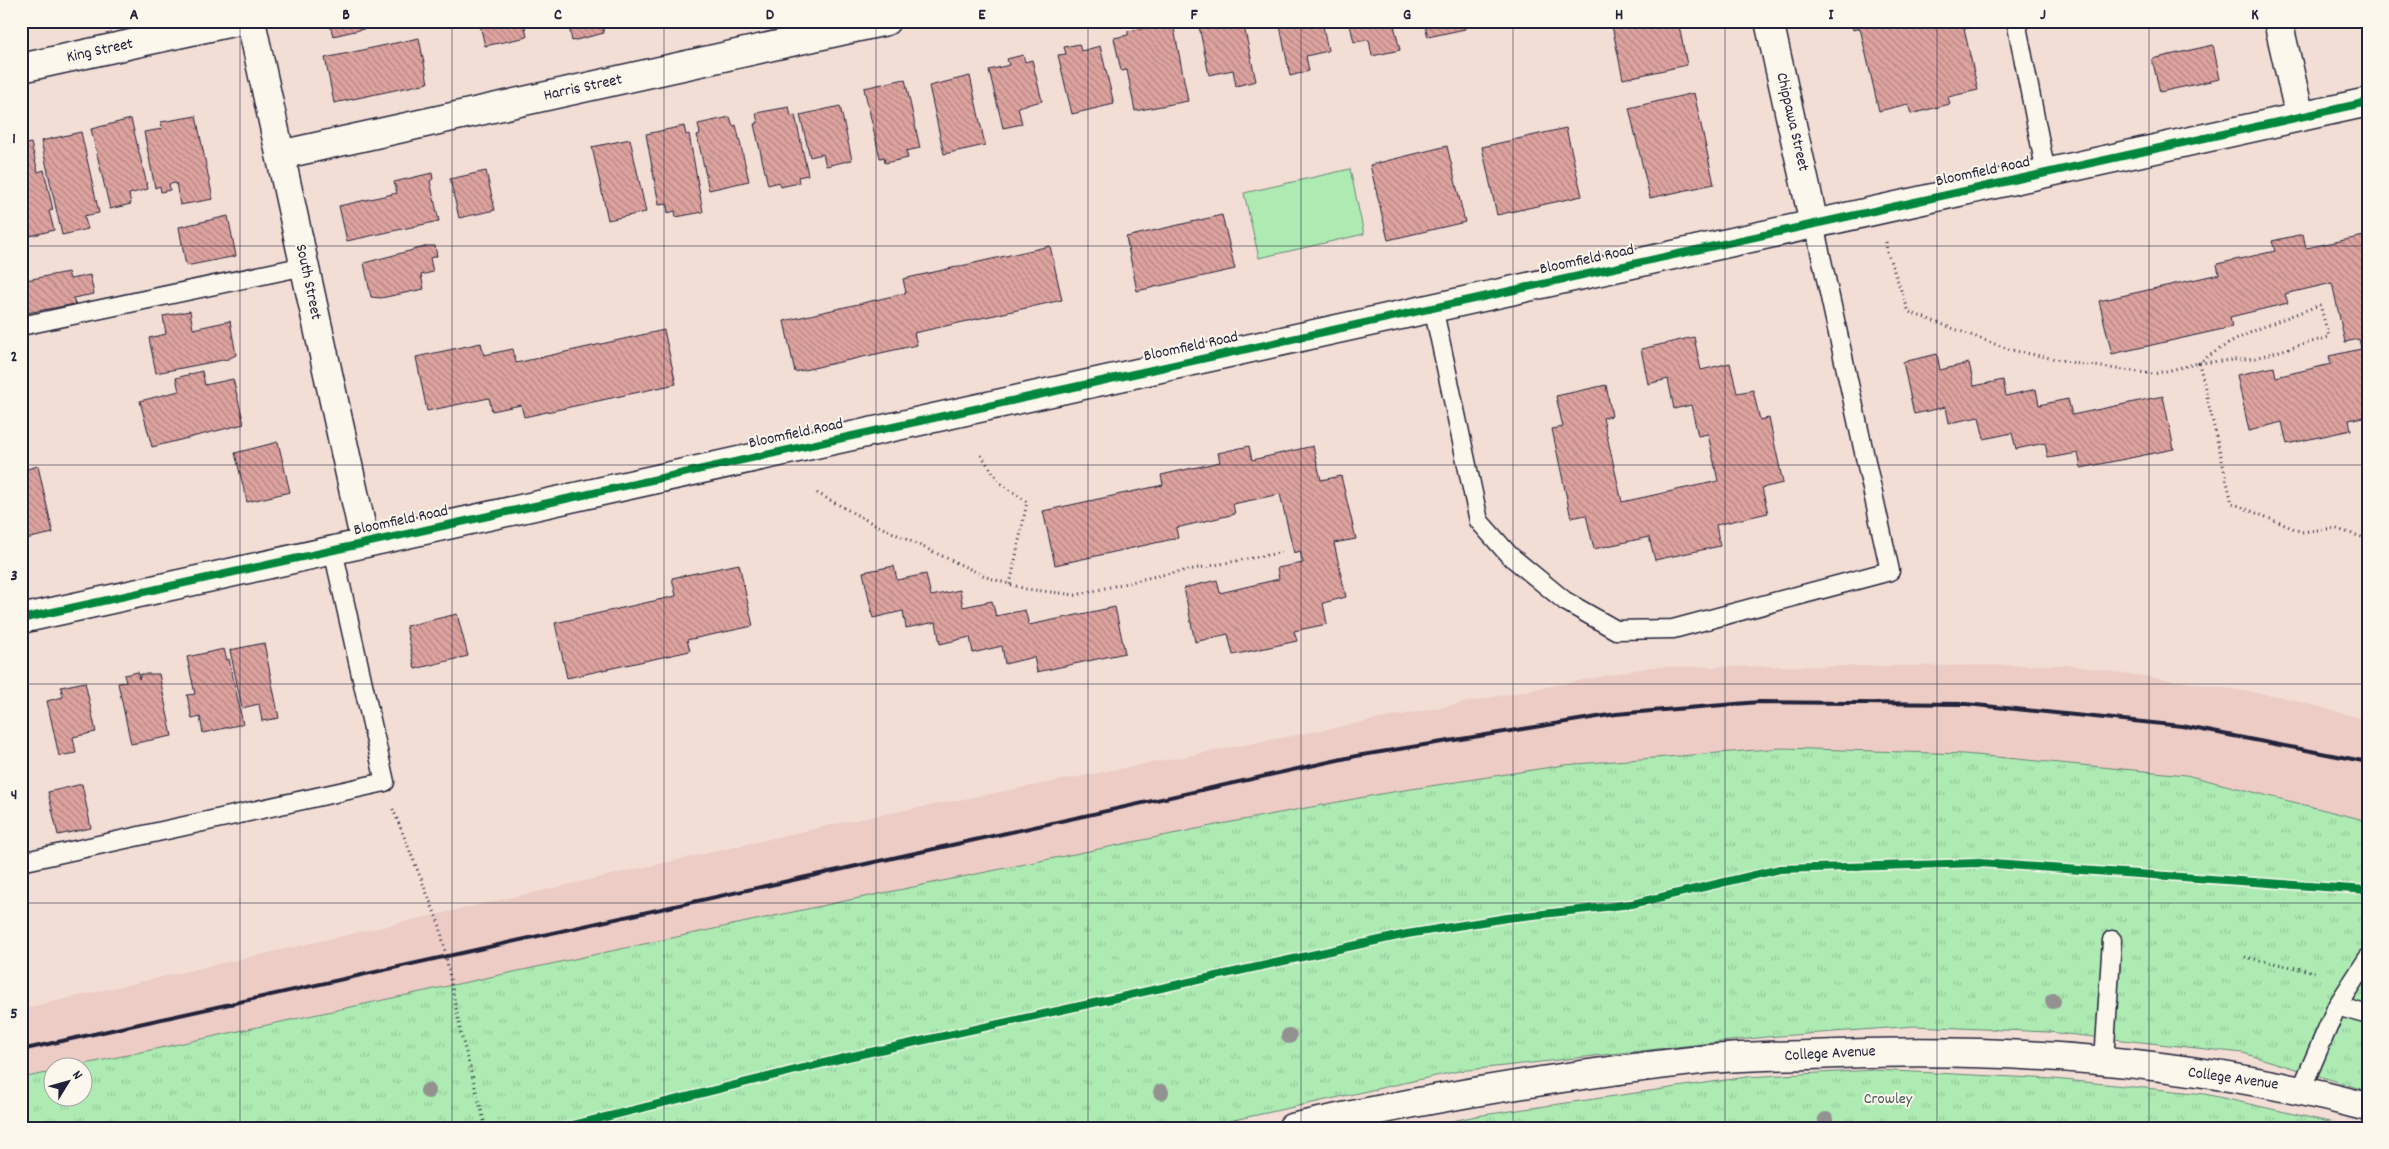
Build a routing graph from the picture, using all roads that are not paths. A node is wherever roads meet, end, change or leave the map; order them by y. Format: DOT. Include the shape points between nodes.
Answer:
graph roads {
  1 [pos="237,21"];
  2 [pos="251,21"];
  3 [pos="886,21"];
  4 [pos="1769,21"];
  5 [pos="2016,21"];
  6 [pos="2278,21"];
  7 [pos="21,68"];
  8 [pos="2368,102"];
  9 [pos="2300,117"];
  10 [pos="280,155"];
  11 [pos="2046,173"];
  12 [pos="1814,224"];
  13 [pos="305,266"];
  14 [pos="1434,307"];
  15 [pos="21,326"];
  16 [pos="365,543"];
  17 [pos="333,550"];
  18 [pos="21,619"];
  19 [pos="21,862"];
  20 [pos="2112,940"];
  21 [pos="2368,958"];
  22 [pos="2337,1006"];
  23 [pos="2368,1015"];
  24 [pos="2104,1061"];
  25 [pos="2301,1090"];
  26 [pos="2368,1107"];
  27 [pos="1292,1128"];
  1 -- 7 [label="street, King Street"];
  2 -- 10 [label="street, South Street"];
  3 -- 10 [label="street, Harris Street"];
  4 -- 12 [label="street, Chippawa Street"];
  5 -- 11 [label="lane"];
  6 -- 9 [label="street"];
  8 -- 9 [label="street, Bloomfield Road"];
  9 -- 11 [label="street, Bloomfield Road"];
  10 -- 13 [label="street, South Street"];
  11 -- 12 [label="street, Bloomfield Road"];
  12 -- 14 [label="street, Bloomfield Road"];
  12 -- 14 [label="lane" via="1890,571 1673,629 1616,630 1565,600 1508,555 1478,521"];
  13 -- 15 [label="lane"];
  13 -- 16 [label="street, South Street"];
  14 -- 16 [label="street, Bloomfield Road"];
  16 -- 17 [label="street, Bloomfield Road"];
  17 -- 18 [label="street, Bloomfield Road"];
  17 -- 19 [label="lane" via="385,782"];
  20 -- 24 [label="lane"];
  21 -- 22 [label="lane"];
  22 -- 23 [label="lane"];
  22 -- 25 [label="lane"];
  24 -- 25 [label="street, College Avenue"];
  24 -- 27 [label="street, College Avenue" via="1990,1052 1888,1052 1704,1060 1542,1081 1363,1112"];
  25 -- 26 [label="street, College Avenue"];
}
